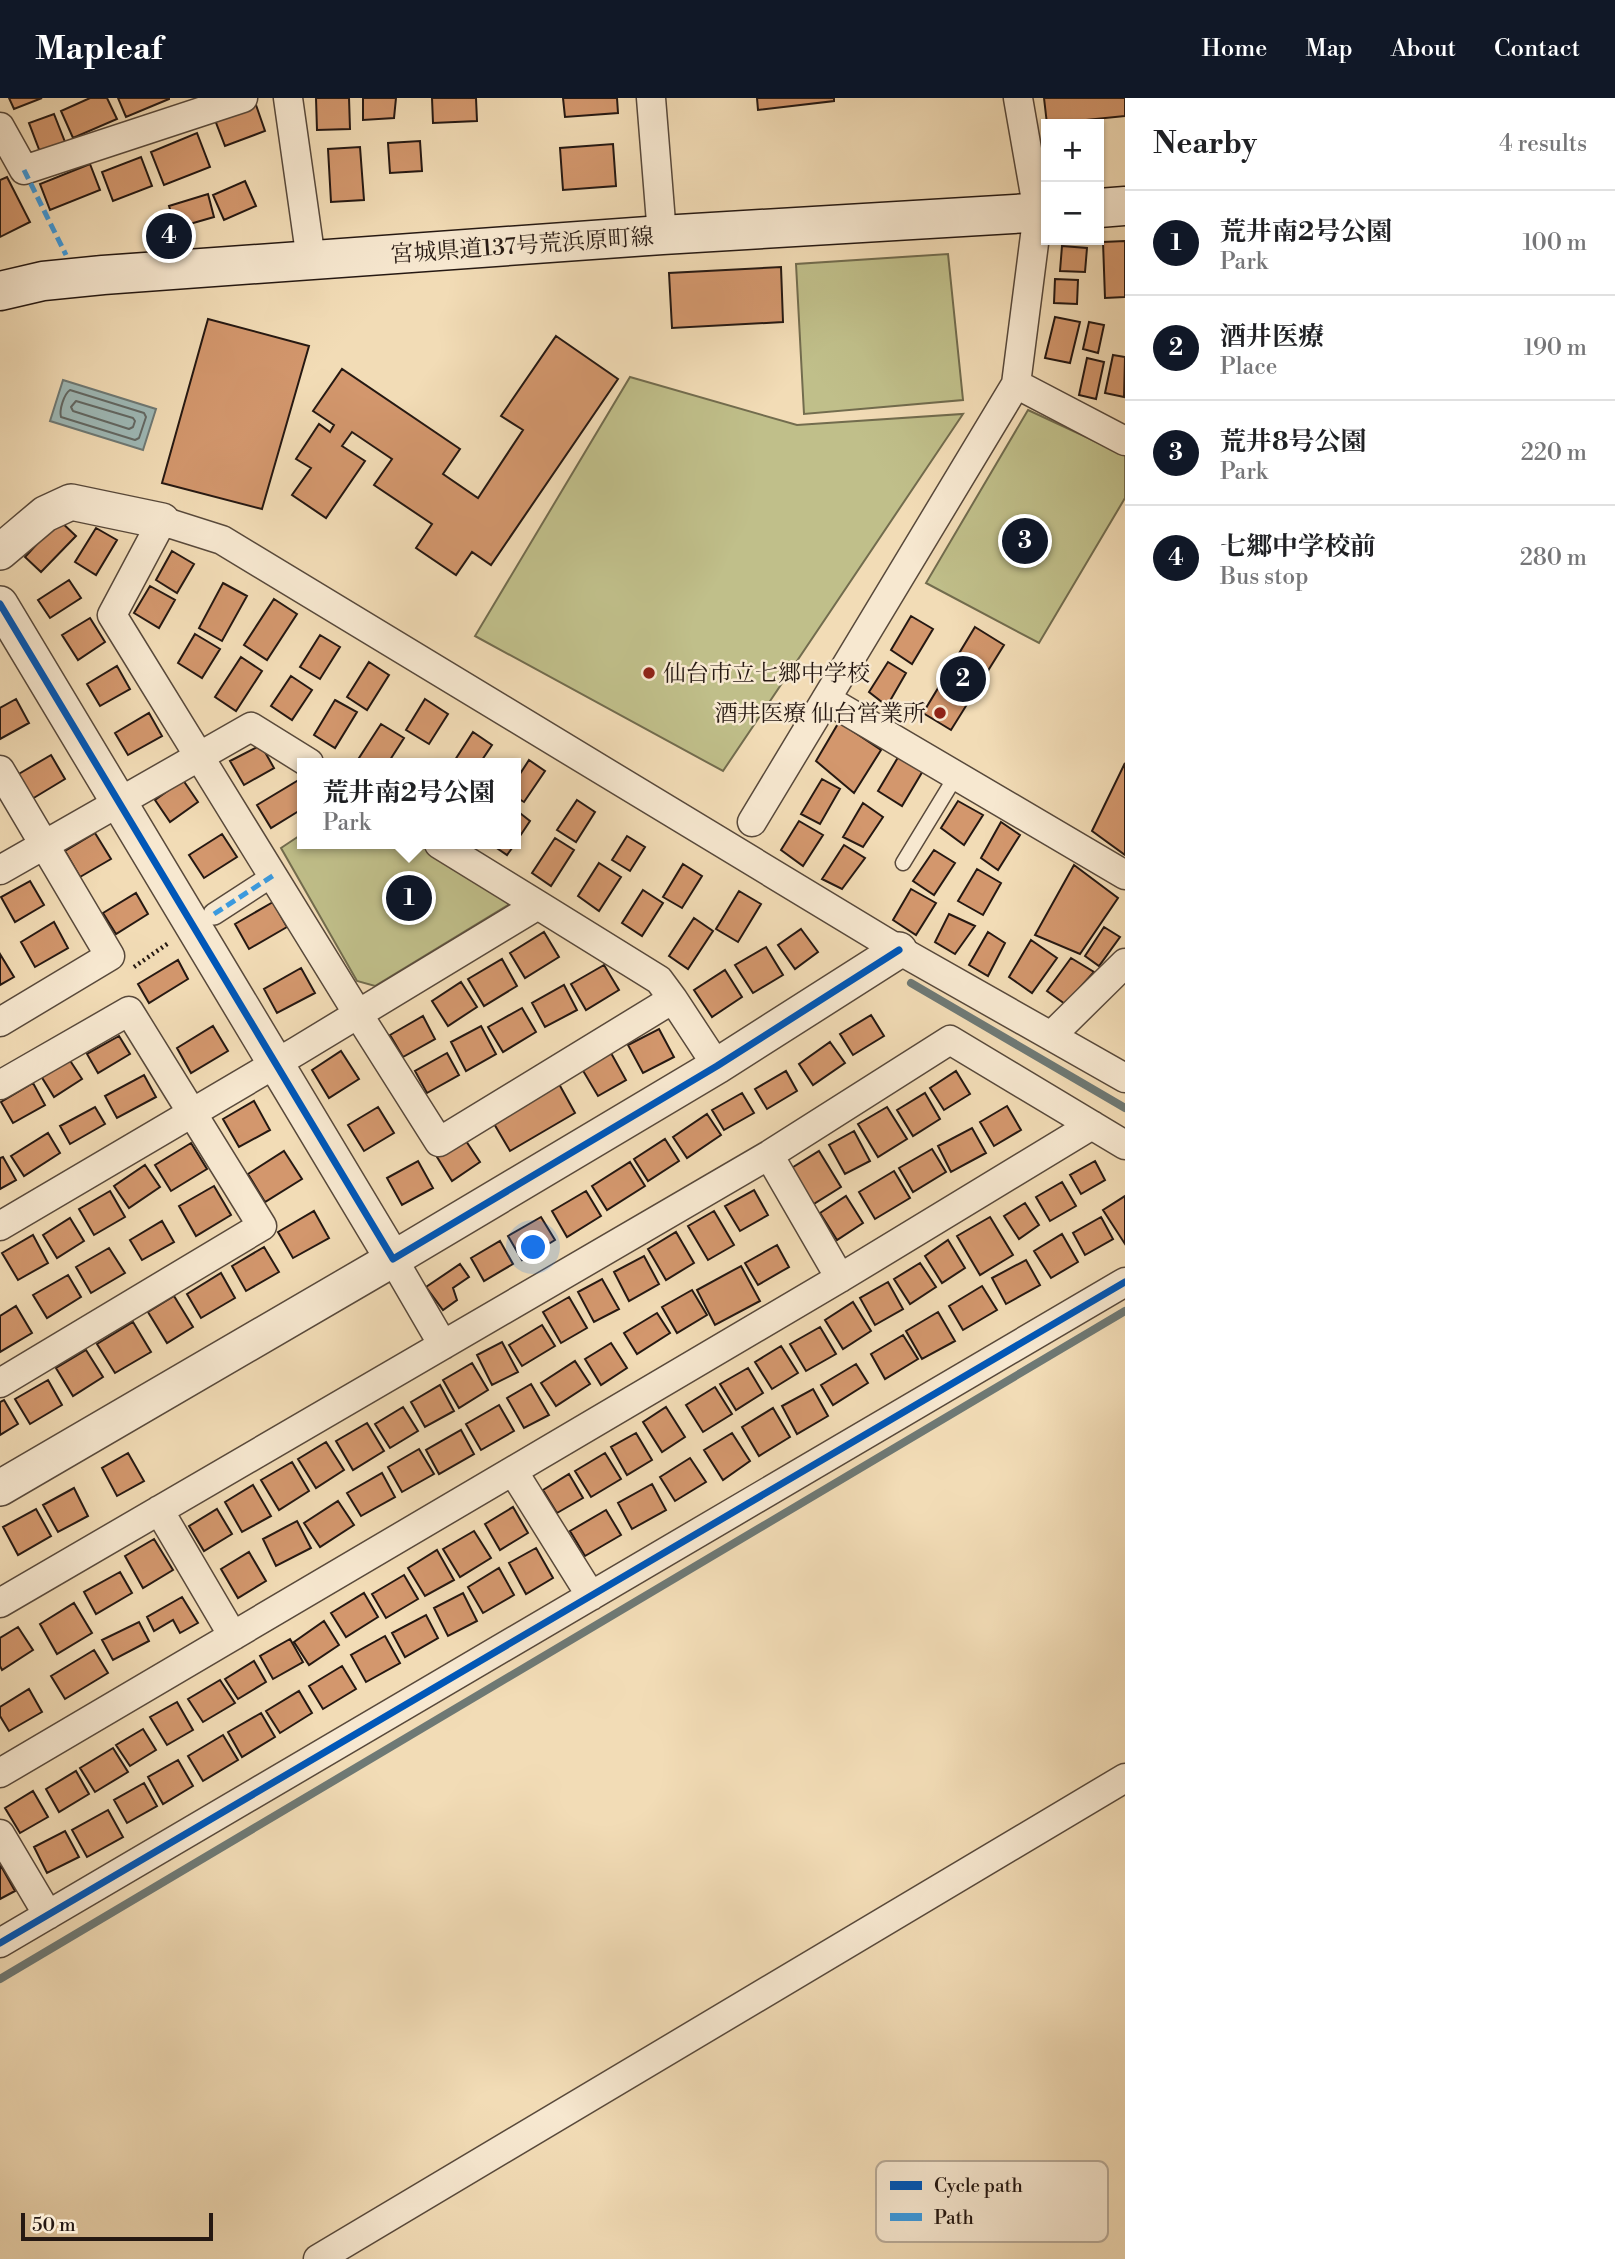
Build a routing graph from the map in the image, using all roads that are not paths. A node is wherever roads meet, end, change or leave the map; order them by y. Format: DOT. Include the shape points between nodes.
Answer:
graph roads {
  1 [pos="243,98"];
  2 [pos="288,98"];
  3 [pos="651,98"];
  4 [pos="1018,98"];
  5 [pos="0,127"];
  6 [pos="1125,206"];
  7 [pos="1041,207"];
  8 [pos="1104,208"];
  9 [pos="1041,212"];
  10 [pos="1041,219"];
  11 [pos="662,236"];
  12 [pos="311,260"];
  13 [pos="0,291"];
  14 [pos="1016,384"];
  15 [pos="1125,441"];
  16 [pos="162,521"];
  17 [pos="0,552"];
  18 [pos="0,604"];
  19 [pos="826,699"];
  20 [pos="200,756"];
  21 [pos="301,758"];
  22 [pos="0,770"];
  23 [pos="956,776"];
  24 [pos="119,801"];
  25 [pos="752,822"];
  26 [pos="44,843"];
  27 [pos="447,849"];
  28 [pos="903,863"];
  29 [pos="0,870"];
  30 [pos="274,875"];
  31 [pos="1125,875"];
  32 [pos="538,905"];
  33 [pos="214,914"];
  34 [pos="899,950"];
  35 [pos="1125,963"];
  36 [pos="673,999"];
  37 [pos="358,1014"];
  38 [pos="0,1022"];
  39 [pos="1051,1036"];
  40 [pos="275,1063"];
  41 [pos="717,1066"];
  42 [pos="1125,1078"];
  43 [pos="0,1085"];
  44 [pos="192,1114"];
  45 [pos="1092,1125"];
  46 [pos="1125,1145"];
  47 [pos="769,1155"];
  48 [pos="0,1226"];
  49 [pos="393,1259"];
  50 [pos="840,1278"];
  51 [pos="1125,1282"];
  52 [pos="443,1345"];
  53 [pos="0,1383"];
  54 [pos="513,1471"];
  55 [pos="0,1488"];
  56 [pos="159,1510"];
  57 [pos="591,1596"];
  58 [pos="0,1603"];
  59 [pos="233,1636"];
  60 [pos="0,1773"];
  61 [pos="1125,1778"];
  62 [pos="0,1834"];
  63 [pos="48,1915"];
  64 [pos="0,1943"];
  65 [pos="318,2259"];
  1 -- 5 [label="street" via="24,170"];
  2 -- 12 [label="street"];
  3 -- 11 [label="street"];
  4 -- 7 [label="street"];
  6 -- 8 [label="main road"];
  9 -- 11 [label="main road, 宮城県道137号荒浜原町線"];
  10 -- 14 [label="street"];
  11 -- 12 [label="main road, 宮城県道137号荒浜原町線"];
  12 -- 13 [label="main road, 宮城県道137号荒浜原町線" via="103,275"];
  14 -- 15 [label="street"];
  14 -- 19 [label="street"];
  16 -- 17 [label="street" via="71,502 45,514"];
  16 -- 20 [label="street" via="112,615"];
  16 -- 34 [label="street" via="222,540"];
  18 -- 24 [label="street"];
  19 -- 23 [label="street"];
  19 -- 25 [label="street"];
  20 -- 21 [label="street" via="250,727"];
  20 -- 24 [label="street"];
  20 -- 30 [label="street"];
  22 -- 26 [label="street"];
  23 -- 28 [label="lane"];
  23 -- 31 [label="street"];
  24 -- 26 [label="street"];
  24 -- 40 [label="street"];
  26 -- 29 [label="street"];
  26 -- 38 [label="street" via="110,956"];
  27 -- 32 [label="street"];
  30 -- 33 [label="street"];
  30 -- 37 [label="street"];
  32 -- 36 [label="street" via="659,980"];
  32 -- 37 [label="street"];
  34 -- 39 [label="street"];
  34 -- 41 [label="street"];
  35 -- 39 [label="street"];
  36 -- 37 [label="street" via="439,1142"];
  36 -- 41 [label="street"];
  37 -- 40 [label="street"];
  39 -- 42 [label="street"];
  40 -- 44 [label="street"];
  40 -- 49 [label="street"];
  41 -- 49 [label="street"];
  43 -- 44 [label="street" via="129,1011"];
  44 -- 48 [label="street"];
  44 -- 53 [label="street" via="262,1226"];
  45 -- 46 [label="street"];
  45 -- 47 [label="street" via="950,1040"];
  45 -- 50 [label="street"];
  47 -- 50 [label="street"];
  47 -- 52 [label="street"];
  49 -- 52 [label="street"];
  49 -- 55 [label="street"];
  50 -- 54 [label="street"];
  51 -- 57 [label="street"];
  52 -- 56 [label="street"];
  54 -- 57 [label="street"];
  54 -- 59 [label="street"];
  56 -- 58 [label="street"];
  56 -- 59 [label="street"];
  57 -- 63 [label="street"];
  59 -- 60 [label="street"];
  61 -- 65 [label="street"];
  62 -- 63 [label="street"];
  63 -- 64 [label="street"];
}
